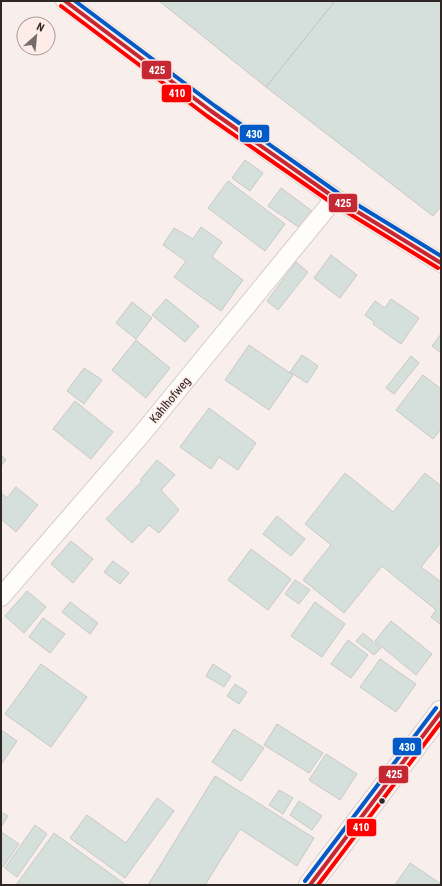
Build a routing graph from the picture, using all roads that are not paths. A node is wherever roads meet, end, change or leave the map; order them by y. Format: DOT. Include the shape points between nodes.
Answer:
graph roads {
  1 [pos="65,1"];
  2 [pos="335,198"];
  3 [pos="441,263"];
  4 [pos="1,597"];
  5 [pos="439,718"];
  6 [pos="310,885"];
  1 -- 2 [label="street" via="211,111"];
  2 -- 3 [label="street"];
  2 -- 4 [label="street, Kahlhofweg" via="162,410"];
  5 -- 6 [label="main road"];
}
